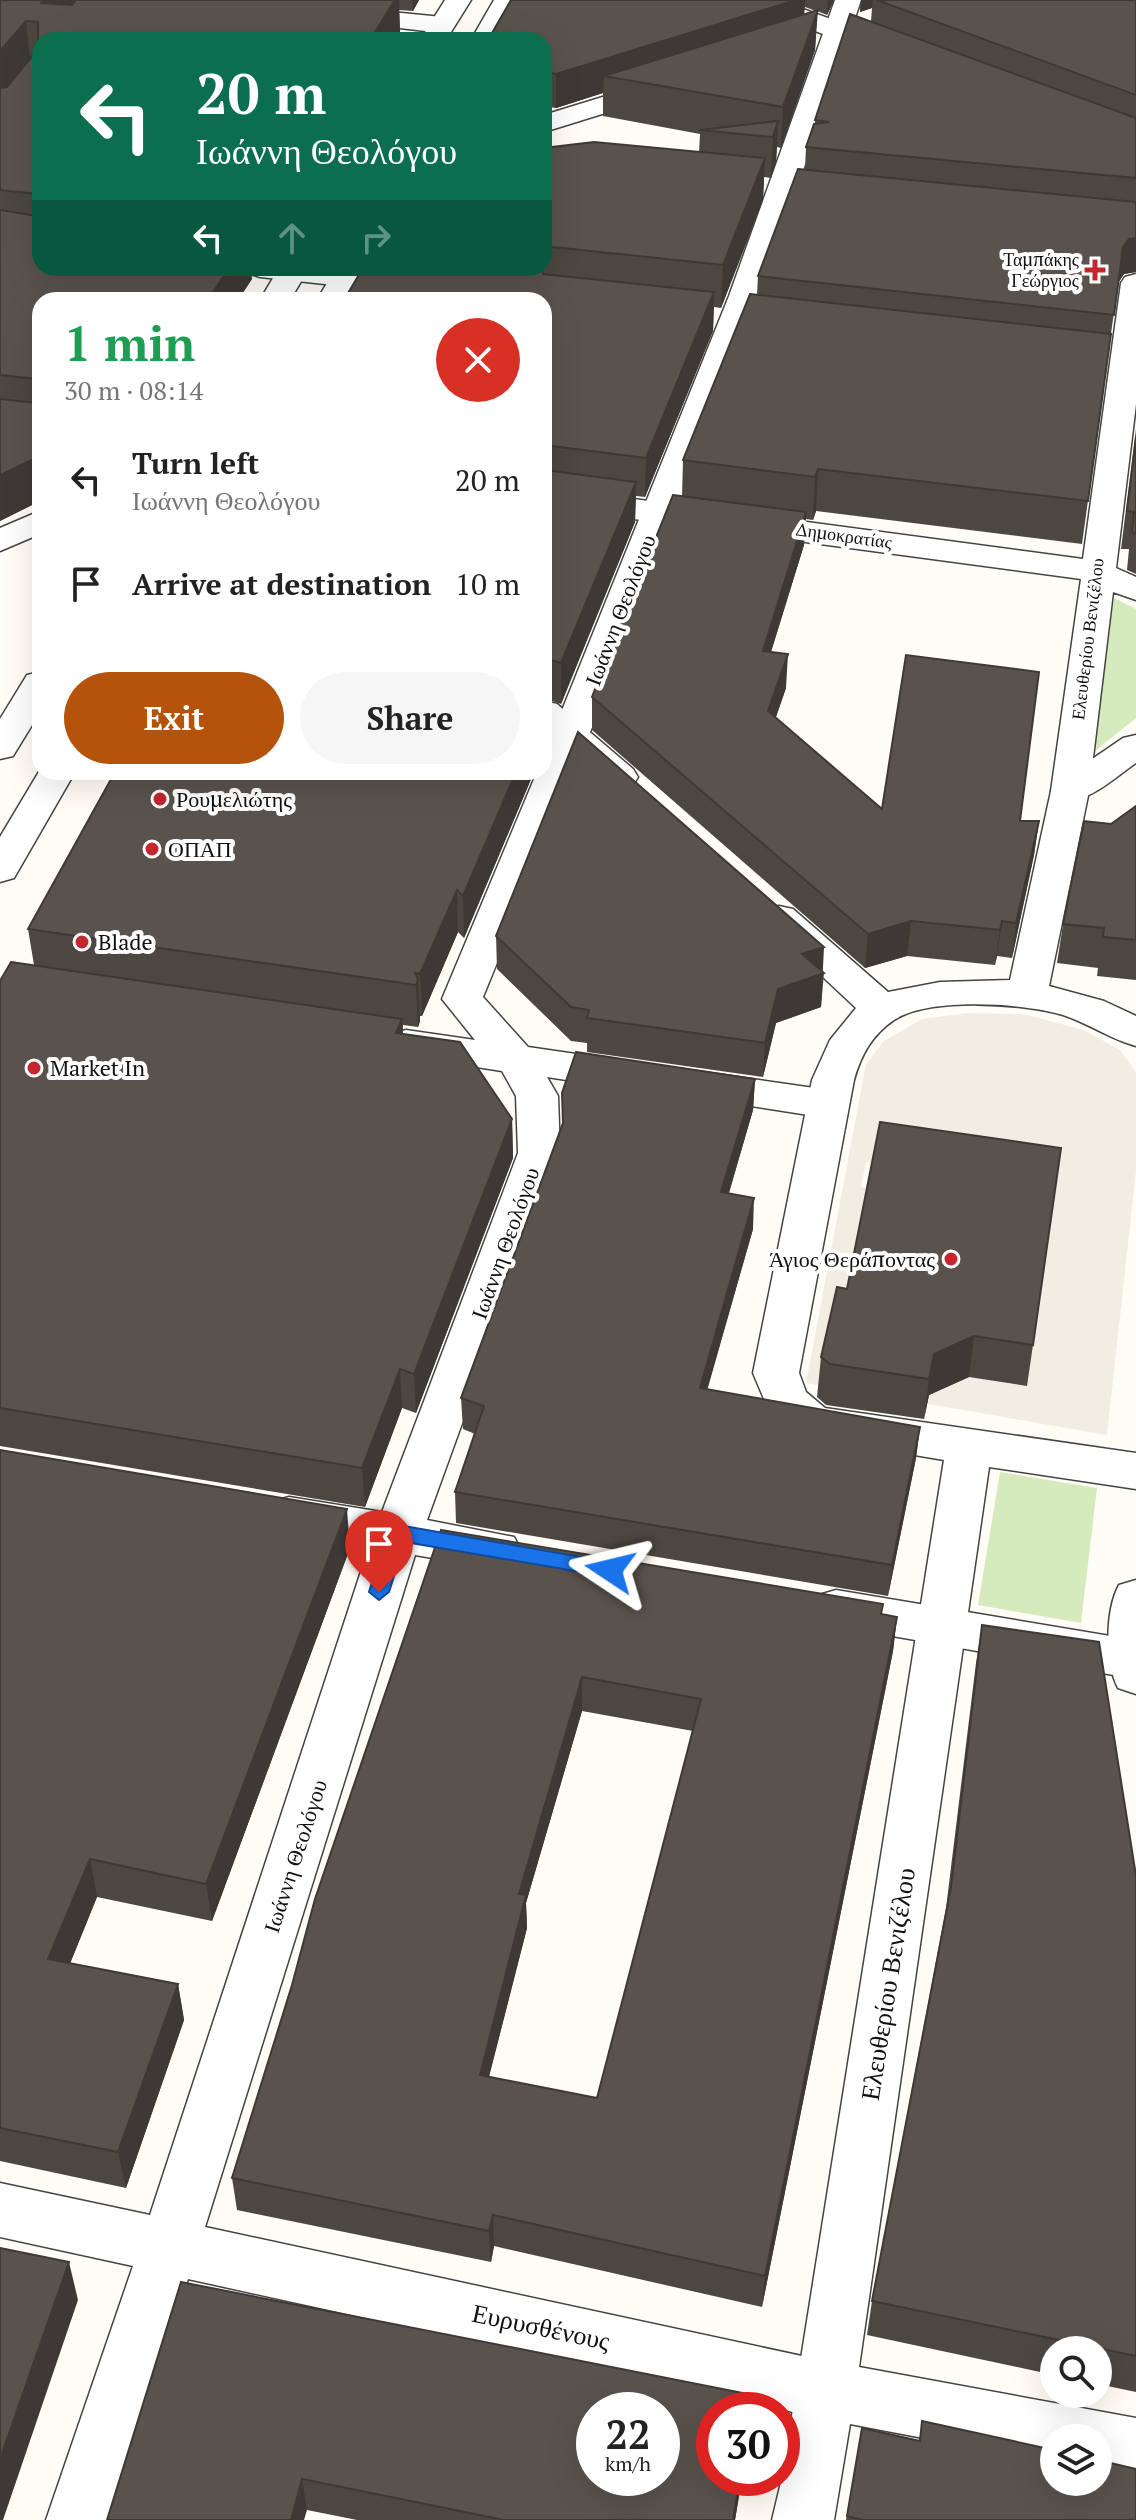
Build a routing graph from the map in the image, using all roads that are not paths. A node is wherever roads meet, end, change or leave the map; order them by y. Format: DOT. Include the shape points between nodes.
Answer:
graph roads {
  1 [pos="458,0"];
  2 [pos="507,0"];
  3 [pos="754,0"];
  4 [pos="848,0"];
  5 [pos="323,13"];
  6 [pos="879,17"];
  7 [pos="838,30"];
  8 [pos="432,32"];
  9 [pos="439,32"];
  10 [pos="489,32"];
  11 [pos="794,44"];
  12 [pos="927,64"];
  13 [pos="691,77"];
  14 [pos="552,121"];
  15 [pos="754,188"];
  16 [pos="784,191"];
  17 [pos="814,194"];
  18 [pos="318,276"];
  19 [pos="343,282"];
  20 [pos="1136,283"];
  21 [pos="419,285"];
  22 [pos="703,318"];
  23 [pos="734,321"];
  24 [pos="766,325"];
  25 [pos="552,498"];
  26 [pos="658,511"];
  27 [pos="1096,571"];
  28 [pos="1136,590"];
  29 [pos="32,696"];
  30 [pos="558,723"];
  31 [pos="1136,746"];
  32 [pos="0,748"];
  33 [pos="52,780"];
  34 [pos="538,780"];
  35 [pos="1070,791"];
  36 [pos="643,798"];
  37 [pos="0,870"];
  38 [pos="751,893"];
  39 [pos="1028,992"];
  40 [pos="882,1009"];
  41 [pos="1136,1033"];
  42 [pos="375,1039"];
  43 [pos="516,1060"];
  44 [pos="828,1104"];
  45 [pos="969,1447"];
  46 [pos="1136,1471"];
  47 [pos="245,1507"];
  48 [pos="398,1533"];
  49 [pos="538,1557"];
  50 [pos="1136,1599"];
  51 [pos="787,1600"];
  52 [pos="943,1628"];
  53 [pos="1135,1667"];
  54 [pos="0,2210"];
  55 [pos="170,2245"];
  56 [pos="825,2390"];
  57 [pos="1040,2430"];
  58 [pos="1112,2444"];
  59 [pos="1136,2448"];
  60 [pos="77,2520"];
  61 [pos="803,2520"];
  1 -- 9 [label="street"];
  2 -- 10 [label="street"];
  3 -- 7 [label="street"];
  4 -- 7 [label="street, Ιωάννη Θεολόγου"];
  5 -- 8 [label="street"];
  6 -- 7 [label="street"];
  7 -- 11 [label="street"];
  7 -- 12 [label="street"];
  7 -- 16 [label="street, Ιωάννη Θεολόγου"];
  13 -- 14 [label="street"];
  15 -- 16 [label="street"];
  16 -- 17 [label="street"];
  16 -- 23 [label="street, Ιωάννη Θεολόγου"];
  18 -- 19 [label="street"];
  19 -- 21 [label="street"];
  20 -- 27 [label="street, Ελευθερίου Βενιζέλου" via="1110,363"];
  22 -- 23 [label="street"];
  23 -- 24 [label="street"];
  23 -- 26 [label="street, Ιωάννη Θεολόγου"];
  25 -- 26 [label="street, Δημοκρατίας"];
  26 -- 27 [label="street, Δημοκρατίας"];
  26 -- 30 [label="street, Ιωάννη Θεολόγου"];
  27 -- 28 [label="street, Δημοκρατίας"];
  27 -- 35 [label="street, Ελευθερίου Βενιζέλου"];
  29 -- 32 [label="street"];
  30 -- 36 [label="street"];
  31 -- 35 [label="street"];
  33 -- 37 [label="street"];
  34 -- 43 [label="street, Ιωάννη Θεολόγου" via="462,999"];
  35 -- 39 [label="street, Ελευθερίου Βενιζέλου"];
  38 -- 40 [label="street"];
  39 -- 40 [label="street" via="959,992"];
  39 -- 41 [label="street" via="1110,1017"];
  40 -- 44 [label="street" via="861,1025 840,1056"];
  42 -- 43 [label="street"];
  43 -- 44 [label="street"];
  43 -- 48 [label="street, Ιωάννη Θεολόγου" via="537,1096 539,1153"];
  44 -- 45 [label="street" via="776,1373 786,1401 812,1423"];
  45 -- 46 [label="street"];
  45 -- 52 [label="street, Ελευθερίου Βενιζέλου"];
  47 -- 48 [label="street"];
  48 -- 49 [label="street"];
  48 -- 55 [label="street, Ιωάννη Θεολόγου"];
  50 -- 53 [label="street"];
  51 -- 52 [label="street"];
  52 -- 53 [label="street"];
  52 -- 56 [label="street, Ελευθερίου Βενιζέλου"];
  54 -- 55 [label="street, Ευρυσθένους"];
  55 -- 56 [label="street, Ευρυσθένους"];
  55 -- 60 [label="street, Ιωάννη Θεολόγου"];
  56 -- 57 [label="street, Ευρυσθένους"];
  56 -- 61 [label="street, Ελευθερίου Βενιζέλου"];
  58 -- 59 [label="street"];
}
